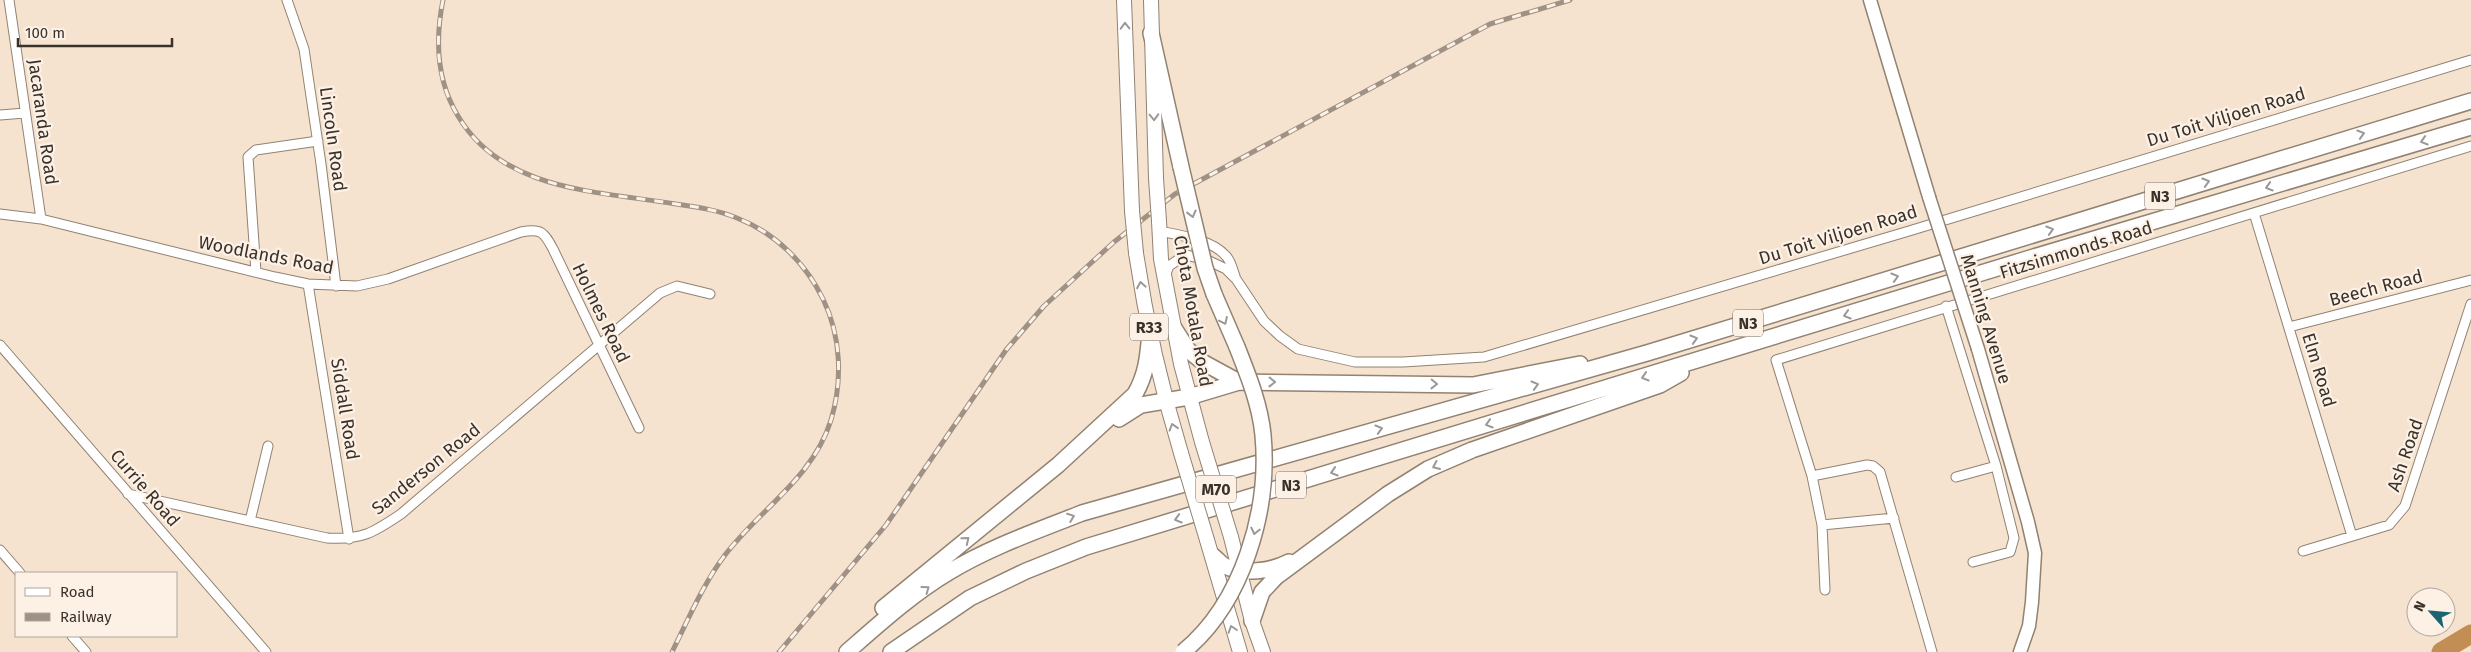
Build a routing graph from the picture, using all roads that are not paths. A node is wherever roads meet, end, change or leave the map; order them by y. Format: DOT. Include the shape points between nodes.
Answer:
graph roads {
  1 [pos="10,0"];
  2 [pos="287,0"];
  3 [pos="1124,0"];
  4 [pos="1150,0"];
  5 [pos="1870,0"];
  6 [pos="1151,33"];
  7 [pos="2471,60"];
  8 [pos="2471,100"];
  9 [pos="26,113"];
  10 [pos="0,115"];
  11 [pos="2471,127"];
  12 [pos="318,140"];
  13 [pos="2471,146"];
  14 [pos="2254,213"];
  15 [pos="0,214"];
  16 [pos="41,219"];
  17 [pos="1159,226"];
  18 [pos="521,232"];
  19 [pos="256,272"];
  20 [pos="1165,276"];
  21 [pos="1236,279"];
  22 [pos="2471,280"];
  23 [pos="308,284"];
  24 [pos="336,286"];
  25 [pos="710,294"];
  26 [pos="2471,304"];
  27 [pos="1946,306"];
  28 [pos="1174,328"];
  29 [pos="2289,328"];
  30 [pos="1150,332"];
  31 [pos="0,345"];
  32 [pos="599,346"];
  33 [pos="1647,353"];
  34 [pos="1708,358"];
  35 [pos="1239,382"];
  36 [pos="1189,397"];
  37 [pos="1165,401"];
  38 [pos="639,428"];
  39 [pos="268,446"];
  40 [pos="1077,449"];
  41 [pos="1996,466"];
  42 [pos="1812,476"];
  43 [pos="1956,477"];
  44 [pos="128,494"];
  45 [pos="1894,518"];
  46 [pos="250,521"];
  47 [pos="1822,525"];
  48 [pos="2352,536"];
  49 [pos="349,539"];
  50 [pos="0,550"];
  51 [pos="1312,550"];
  52 [pos="2302,551"];
  53 [pos="1212,556"];
  54 [pos="1974,562"];
  55 [pos="1241,570"];
  56 [pos="19,572"];
  57 [pos="1825,590"];
  58 [pos="1252,620"];
  59 [pos="73,637"];
  60 [pos="86,652"];
  61 [pos="266,652"];
  62 [pos="836,652"];
  63 [pos="847,652"];
  64 [pos="891,652"];
  65 [pos="1183,652"];
  66 [pos="1240,652"];
  67 [pos="1263,652"];
  68 [pos="1932,652"];
  69 [pos="2020,652"];
  1 -- 9 [label="street, Jacaranda Road"];
  2 -- 12 [label="street, Lincoln Road" via="304,49"];
  30 -- 3 [label="main road, R33, one-way, bridge" via="1132,211"];
  4 -- 6 [label="main road, Chota Motala Road / R33"];
  5 -- 69 [label="street, Manning Avenue, bridge" via="2028,522 2034,553 2032,602"];
  6 -- 17 [label="main road, Chota Motala Road / R33, one-way, bridge"];
  6 -- 65 [label="highway, one-way, bridge" via="1205,268 1237,347 1259,411 1263,434 1263,484 1249,554 1210,625"];
  7 -- 21 [label="street, Du Toit Viljoen Road" via="1484,357 1355,362 1298,349 1264,321"];
  33 -- 8 [label="highway, N3, one-way"];
  9 -- 10 [label="street"];
  9 -- 16 [label="street, Jacaranda Road"];
  11 -- 34 [label="highway, N3, one-way"];
  12 -- 19 [label="street" via="256,150 248,157"];
  12 -- 24 [label="street, Lincoln Road"];
  13 -- 14 [label="street, Fitzsimmonds Road"];
  14 -- 27 [label="street, Fitzsimmonds Road"];
  14 -- 29 [label="street, Elm Road"];
  15 -- 16 [label="street, Woodlands Road"];
  16 -- 19 [label="street, Woodlands Road"];
  17 -- 20 [label="main road, Chota Motala Road / R33"];
  17 -- 21 [label="street, Du Toit Viljoen Road" via="1224,253"];
  18 -- 24 [label="street, Woodlands Road" via="388,279 357,286"];
  18 -- 32 [label="street, Holmes Road" via="533,229 546,236"];
  19 -- 23 [label="street, Woodlands Road"];
  20 -- 21 [label="street, Du Toit Viljoen Road" via="1175,260 1185,255 1218,264"];
  20 -- 28 [label="main road, Chota Motala Road / R33"];
  22 -- 29 [label="street, Beech Road"];
  23 -- 24 [label="street, Woodlands Road"];
  23 -- 49 [label="street, Siddall Road"];
  25 -- 32 [label="street, Sanderson Road" via="677,286 660,293"];
  26 -- 48 [label="street, Ash Road" via="2405,506 2389,525"];
  27 -- 41 [label="street"];
  27 -- 42 [label="street, Fitzsimmonds Road" via="1776,360"];
  28 -- 35 [label="highway" via="1188,350 1204,363"];
  28 -- 36 [label="main road, Chota Motala Road / R33"];
  29 -- 48 [label="street, Elm Road"];
  30 -- 37 [label="main road, R33"];
  30 -- 40 [label="highway" via="1148,363 1135,394"];
  31 -- 44 [label="street, Currie Road"];
  32 -- 38 [label="street, Holmes Road"];
  32 -- 49 [label="street, Sanderson Road" via="401,514 374,532"];
  35 -- 33 [label="highway, one-way" via="1473,384"];
  63 -- 33 [label="highway, N3, one-way" via="890,615 949,572 1011,541 1082,513"];
  34 -- 51 [label="highway, one-way" via="1660,385 1472,450 1428,469"];
  34 -- 64 [label="highway, N3, one-way" via="1086,547 970,598"];
  35 -- 36 [label="highway"];
  36 -- 37 [label="highway"];
  36 -- 55 [label="main road, Chota Motala Road / M70, bridge"];
  37 -- 40 [label="highway" via="1140,405"];
  53 -- 37 [label="main road, R33, one-way, bridge"];
  39 -- 46 [label="street"];
  62 -- 40 [label="highway, one-way" via="880,610"];
  41 -- 43 [label="street"];
  41 -- 54 [label="street" via="2014,544 2010,552"];
  42 -- 45 [label="street" via="1873,466 1880,472"];
  42 -- 47 [label="street"];
  44 -- 46 [label="street, Sanderson Road"];
  44 -- 61 [label="street, Currie Road"];
  45 -- 47 [label="street"];
  45 -- 68 [label="street"];
  46 -- 49 [label="street, Sanderson Road" via="327,538"];
  47 -- 57 [label="street"];
  48 -- 52 [label="street, Ash Road"];
  50 -- 56 [label="street"];
  51 -- 55 [label="highway" via="1283,565"];
  51 -- 58 [label="highway" via="1269,584 1257,602"];
  53 -- 55 [label="highway" via="1226,566"];
  66 -- 53 [label="main road, one-way"];
  55 -- 58 [label="main road, Chota Motala Road / M70"];
  58 -- 67 [label="main road, M70"];
  59 -- 60 [label="street"];
}
